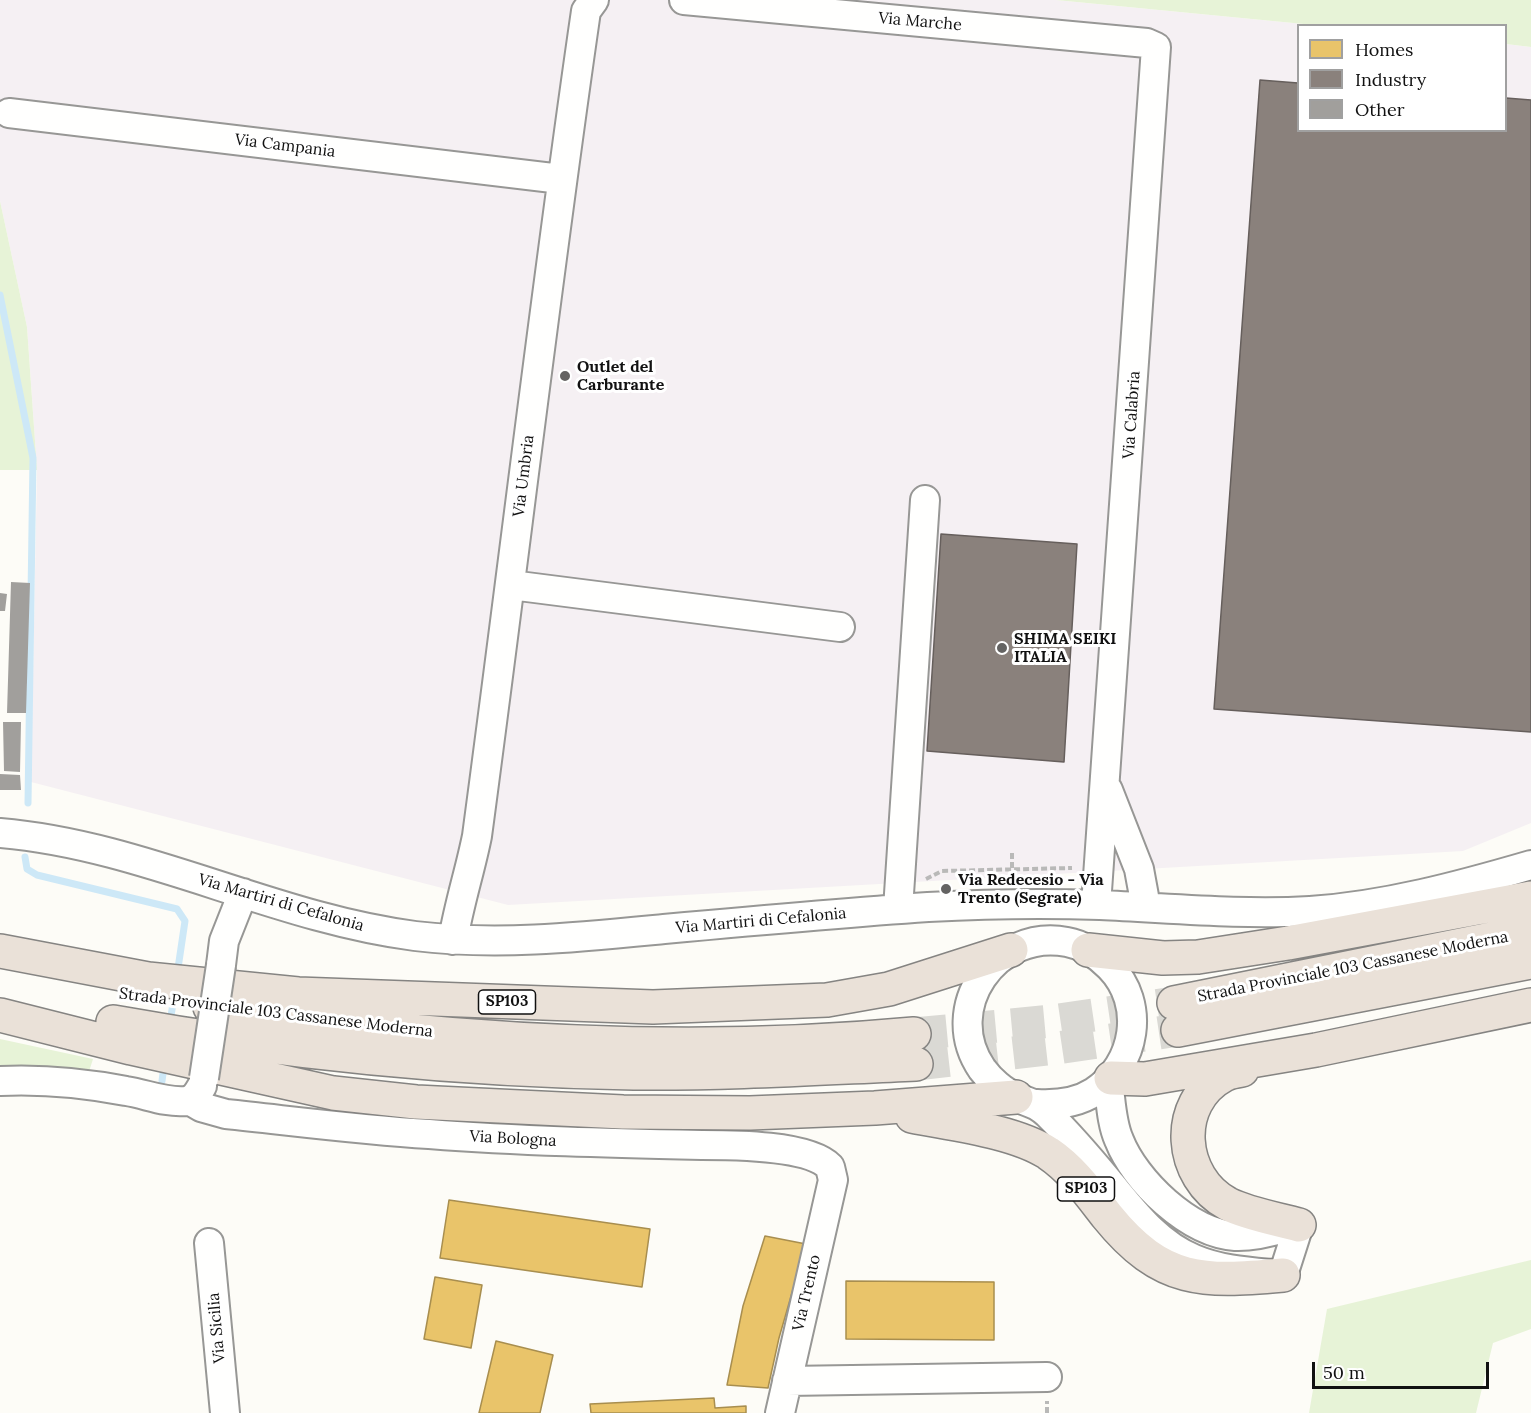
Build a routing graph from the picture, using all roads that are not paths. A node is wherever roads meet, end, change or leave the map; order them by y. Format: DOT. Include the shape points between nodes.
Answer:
graph roads {
  1 [pos="684,0"];
  2 [pos="590,6"];
  3 [pos="1155,45"];
  4 [pos="9,113"];
  5 [pos="561,179"];
  6 [pos="925,500"];
  7 [pos="511,585"];
  8 [pos="840,627"];
  9 [pos="1106,786"];
  10 [pos="0,833"];
  11 [pos="1531,865"];
  12 [pos="243,893"];
  13 [pos="1531,898"];
  14 [pos="1096,905"];
  15 [pos="1146,908"];
  16 [pos="898,909"];
  17 [pos="1531,931"];
  18 [pos="453,940"];
  19 [pos="1011,950"];
  20 [pos="1089,950"];
  21 [pos="0,951"];
  22 [pos="1531,962"];
  23 [pos="0,970"];
  24 [pos="0,999"];
  25 [pos="1531,1005"];
  26 [pos="0,1015"];
  27 [pos="1316,1050"];
  28 [pos="1109,1079"];
  29 [pos="0,1081"];
  30 [pos="197,1089"];
  31 [pos="1027,1101"];
  32 [pos="875,1108"];
  33 [pos="833,1172"];
  34 [pos="1299,1225"];
  35 [pos="209,1244"];
  36 [pos="1283,1275"];
  37 [pos="1047,1377"];
  38 [pos="787,1382"];
  39 [pos="225,1413"];
  40 [pos="780,1413"];
  1 -- 3 [label="street, Via Marche"];
  2 -- 5 [label="street, Via Umbria"];
  3 -- 9 [label="street, Via Calabria"];
  4 -- 5 [label="street, Via Campania"];
  5 -- 7 [label="street, Via Umbria"];
  6 -- 16 [label="street"];
  7 -- 8 [label="street"];
  7 -- 18 [label="street, Via Umbria" via="477,836"];
  9 -- 14 [label="street, Via Calabria"];
  9 -- 15 [label="street, Via Calabria" via="1139,868"];
  10 -- 12 [label="street, Via Martiri di Cefalonia" via="71,844"];
  11 -- 15 [label="street, Via Martiri di Cefalonia" via="1460,886 1341,908 1240,912"];
  12 -- 18 [label="street, Via Martiri di Cefalonia" via="382,931"];
  12 -- 30 [label="street, bridge" via="228,927"];
  13 -- 20 [label="highway" via="1198,957 1163,958"];
  14 -- 15 [label="street, Via Martiri di Cefalonia"];
  14 -- 16 [label="street, Via Martiri di Cefalonia"];
  16 -- 18 [label="street, Via Martiri di Cefalonia" via="583,936"];
  17 -- 22 [label="highway, Strada Provinciale 103 Cassanese Moderna" via="1176,1016"];
  19 -- 20 [label="street" via="1046,940 1068,942"];
  19 -- 21 [label="highway, SP103" via="889,989 827,1000 653,1007 298,994 147,979"];
  19 -- 31 [label="street" via="979,982 970,1003 968,1025 972,1048 982,1068 997,1085"];
  20 -- 28 [label="street" via="1116,973 1127,992 1132,1013 1128,1049"];
  23 -- 24 [label="highway, Strada Provinciale 103 Cassanese Moderna / SP103" via="142,997 324,1023 439,1034 575,1043 808,1042 915,1049 752,1072 635,1073 471,1066 261,1046"];
  25 -- 27 [label="highway"];
  26 -- 32 [label="highway, SP103" via="333,1094 623,1112 750,1113"];
  27 -- 28 [label="highway" via="1145,1078"];
  27 -- 34 [label="highway" via="1224,1075 1203,1094 1188,1129 1190,1158 1209,1189 1228,1204"];
  28 -- 31 [label="street" via="1093,1093 1073,1101 1052,1105"];
  28 -- 34 [label="street" via="1115,1130 1128,1159 1157,1192 1190,1220 1212,1232 1237,1236"];
  29 -- 30 [label="street, Via Bologna" via="70,1082 169,1101"];
  30 -- 33 [label="street, Via Bologna" via="201,1107 225,1114 429,1134 748,1146 809,1155 827,1163"];
  31 -- 32 [label="highway, SP103"];
  31 -- 36 [label="street" via="1077,1144 1145,1225 1172,1248 1216,1266"];
  32 -- 36 [label="highway, SP103" via="1032,1144 1077,1177 1109,1218 1143,1252 1179,1273 1220,1278"];
  33 -- 38 [label="street, Via Trento"];
  34 -- 36 [label="street"];
  35 -- 39 [label="street, Via Sicilia"];
  37 -- 38 [label="street"];
  38 -- 40 [label="street, Via Trento"];
}
